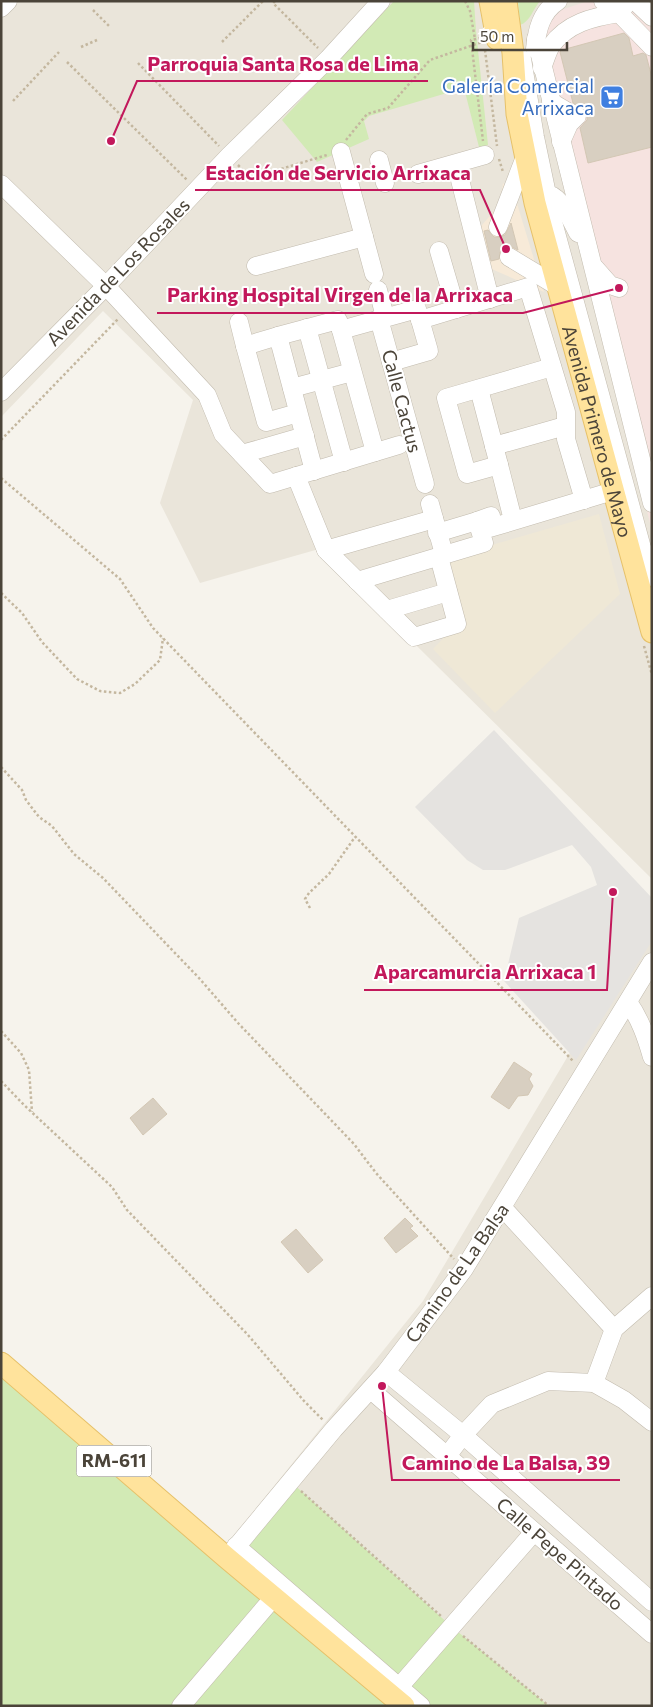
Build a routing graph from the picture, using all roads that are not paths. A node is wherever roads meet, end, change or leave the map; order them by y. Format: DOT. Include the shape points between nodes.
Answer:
graph roads {
  1 [pos="8,1"];
  2 [pos="380,1"];
  3 [pos="490,1"];
  4 [pos="506,1"];
  5 [pos="514,1"];
  6 [pos="558,1"];
  7 [pos="603,1"];
  8 [pos="635,1"];
  9 [pos="624,7"];
  10 [pos="1,8"];
  11 [pos="652,16"];
  12 [pos="536,39"];
  13 [pos="652,47"];
  14 [pos="542,68"];
  15 [pos="528,144"];
  16 [pos="337,150"];
  17 [pos="485,155"];
  18 [pos="379,160"];
  19 [pos="456,164"];
  20 [pos="418,174"];
  21 [pos="385,183"];
  22 [pos="1,184"];
  23 [pos="541,198"];
  24 [pos="576,201"];
  25 [pos="498,227"];
  26 [pos="364,237"];
  27 [pos="439,251"];
  28 [pos="589,254"];
  29 [pos="509,257"];
  30 [pos="256,266"];
  31 [pos="106,286"];
  32 [pos="557,286"];
  33 [pos="490,299"];
  34 [pos="456,309"];
  35 [pos="419,315"];
  36 [pos="382,318"];
  37 [pos="239,322"];
  38 [pos="307,328"];
  39 [pos="341,330"];
  40 [pos="278,336"];
  41 [pos="245,346"];
  42 [pos="578,360"];
  43 [pos="391,362"];
  44 [pos="552,367"];
  45 [pos="352,372"];
  46 [pos="321,380"];
  47 [pos="292,388"];
  48 [pos="479,388"];
  49 [pos="598,390"];
  50 [pos="1,392"];
  51 [pos="298,413"];
  52 [pos="565,426"];
  53 [pos="634,431"];
  54 [pos="305,436"];
  55 [pos="400,445"];
  56 [pos="494,446"];
  57 [pos="375,452"];
  58 [pos="242,454"];
  59 [pos="640,457"];
  60 [pos="344,462"];
  61 [pos="500,465"];
  62 [pos="314,471"];
  63 [pos="652,474"];
  64 [pos="296,476"];
  65 [pos="425,484"];
  66 [pos="613,491"];
  67 [pos="584,500"];
  68 [pos="652,504"];
  69 [pos="434,519"];
  70 [pos="513,520"];
  71 [pos="484,524"];
  72 [pos="326,550"];
  73 [pos="441,556"];
  74 [pos="652,577"];
  75 [pos="358,581"];
  76 [pos="448,592"];
  77 [pos="388,610"];
  78 [pos="652,632"];
  79 [pos="652,962"];
  80 [pos="628,1002"];
  81 [pos="652,1056"];
  82 [pos="503,1208"];
  83 [pos="652,1296"];
  84 [pos="614,1329"];
  85 [pos="1,1363"];
  86 [pos="386,1372"];
  87 [pos="594,1383"];
  88 [pos="371,1390"];
  89 [pos="652,1422"];
  90 [pos="462,1436"];
  91 [pos="447,1456"];
  92 [pos="534,1532"];
  93 [pos="231,1552"];
  94 [pos="649,1593"];
  95 [pos="274,1597"];
  96 [pos="628,1613"];
  97 [pos="652,1634"];
  98 [pos="402,1696"];
  99 [pos="181,1706"];
  100 [pos="421,1706"];
  1 -- 10 [label="street"];
  2 -- 31 [label="street, Avenida de Los Rosales" via="328,58 226,154"];
  3 -- 15 [label="main road, Avenida Primero de Mayo" via="490,39"];
  4 -- 15 [label="main road, Avenida Primero de Mayo"];
  5 -- 15 [label="street"];
  6 -- 12 [label="street" via="543,16"];
  7 -- 9 [label="street"];
  8 -- 11 [label="street"];
  9 -- 13 [label="street"];
  9 -- 14 [label="street" via="576,24 562,34 550,48"];
  12 -- 14 [label="street"];
  12 -- 15 [label="street" via="538,118"];
  14 -- 24 [label="street" via="551,102 577,116 569,124 561,142"];
  15 -- 23 [label="main road, Avenida Primero de Mayo"];
  15 -- 24 [label="street"];
  15 -- 25 [label="street"];
  16 -- 26 [label="street, Calle Cactus"];
  17 -- 19 [label="street"];
  18 -- 21 [label="street"];
  19 -- 20 [label="street"];
  19 -- 33 [label="street"];
  22 -- 31 [label="street"];
  23 -- 28 [label="street" via="551,194 559,202"];
  23 -- 32 [label="main road, Avenida Primero de Mayo"];
  23 -- 49 [label="street"];
  24 -- 28 [label="street"];
  26 -- 30 [label="street"];
  26 -- 36 [label="street, Calle Cactus"];
  27 -- 34 [label="street"];
  28 -- 53 [label="street" via="599,274 610,286 619,288 611,295 604,314"];
  29 -- 32 [label="street"];
  31 -- 50 [label="street, Avenida de Los Rosales"];
  31 -- 58 [label="street" via="207,395 223,434"];
  32 -- 42 [label="main road, Avenida Primero de Mayo"];
  33 -- 34 [label="street"];
  33 -- 44 [label="street" via="528,287"];
  34 -- 35 [label="street"];
  35 -- 36 [label="street"];
  35 -- 43 [label="street" via="429,351"];
  36 -- 39 [label="street"];
  36 -- 43 [label="street, Calle Cactus"];
  37 -- 41 [label="street"];
  38 -- 39 [label="street" via="338,320"];
  38 -- 40 [label="street"];
  38 -- 46 [label="street"];
  39 -- 45 [label="street"];
  40 -- 41 [label="street"];
  40 -- 47 [label="street"];
  41 -- 51 [label="street" via="266,422"];
  42 -- 49 [label="street"];
  42 -- 66 [label="main road, Avenida Primero de Mayo"];
  43 -- 65 [label="street, Calle Cactus"];
  44 -- 48 [label="street"];
  44 -- 52 [label="street" via="566,412"];
  45 -- 46 [label="street"];
  45 -- 57 [label="street"];
  46 -- 47 [label="street"];
  46 -- 60 [label="street"];
  47 -- 51 [label="street"];
  48 -- 56 [label="street"];
  48 -- 61 [label="street" via="446,398 467,474"];
  49 -- 53 [label="street"];
  49 -- 74 [label="street"];
  51 -- 54 [label="street"];
  52 -- 56 [label="street"];
  52 -- 67 [label="street"];
  53 -- 59 [label="street"];
  54 -- 58 [label="street"];
  54 -- 62 [label="street"];
  55 -- 57 [label="street"];
  56 -- 61 [label="street"];
  57 -- 60 [label="street"];
  58 -- 64 [label="street" via="270,484"];
  59 -- 63 [label="street"];
  59 -- 68 [label="street"];
  60 -- 62 [label="street"];
  61 -- 70 [label="street"];
  62 -- 64 [label="street"];
  64 -- 72 [label="street"];
  66 -- 67 [label="street"];
  66 -- 78 [label="main road, Avenida Primero de Mayo"];
  67 -- 70 [label="street"];
  69 -- 71 [label="street"];
  69 -- 72 [label="street"];
  69 -- 73 [label="street"];
  70 -- 71 [label="street"];
  71 -- 73 [label="street" via="484,543"];
  72 -- 75 [label="street"];
  73 -- 75 [label="street"];
  73 -- 76 [label="street"];
  75 -- 77 [label="street"];
  76 -- 77 [label="street"];
  76 -- 77 [label="street" via="458,624 414,636"];
  79 -- 80 [label="street, Camino de La Balsa"];
  80 -- 81 [label="street" via="645,1031"];
  80 -- 82 [label="street, Camino de La Balsa"];
  82 -- 84 [label="street"];
  82 -- 86 [label="street, Camino de La Balsa" via="464,1269"];
  83 -- 84 [label="street"];
  84 -- 87 [label="street"];
  85 -- 93 [label="main road, RM-611"];
  86 -- 88 [label="street, Camino de La Balsa"];
  86 -- 90 [label="street, Calle Pepe Pintado"];
  87 -- 89 [label="street" via="624,1400"];
  87 -- 90 [label="street" via="548,1381 492,1404"];
  88 -- 91 [label="street, Calle Pepe Pintado"];
  88 -- 93 [label="street, Camino de La Balsa"];
  90 -- 91 [label="street"];
  90 -- 94 [label="street, Calle Pepe Pintado"];
  91 -- 92 [label="street, Calle Pepe Pintado"];
  92 -- 96 [label="street, Calle Pepe Pintado"];
  92 -- 98 [label="street" via="452,1626"];
  93 -- 95 [label="main road, RM-611"];
  93 -- 98 [label="street"];
  94 -- 96 [label="street, Calle Pepe Pintado"];
  95 -- 98 [label="main road, RM-611"];
  95 -- 99 [label="street"];
  96 -- 97 [label="street, Calle Pepe Pintado"];
  98 -- 100 [label="street"];
}
